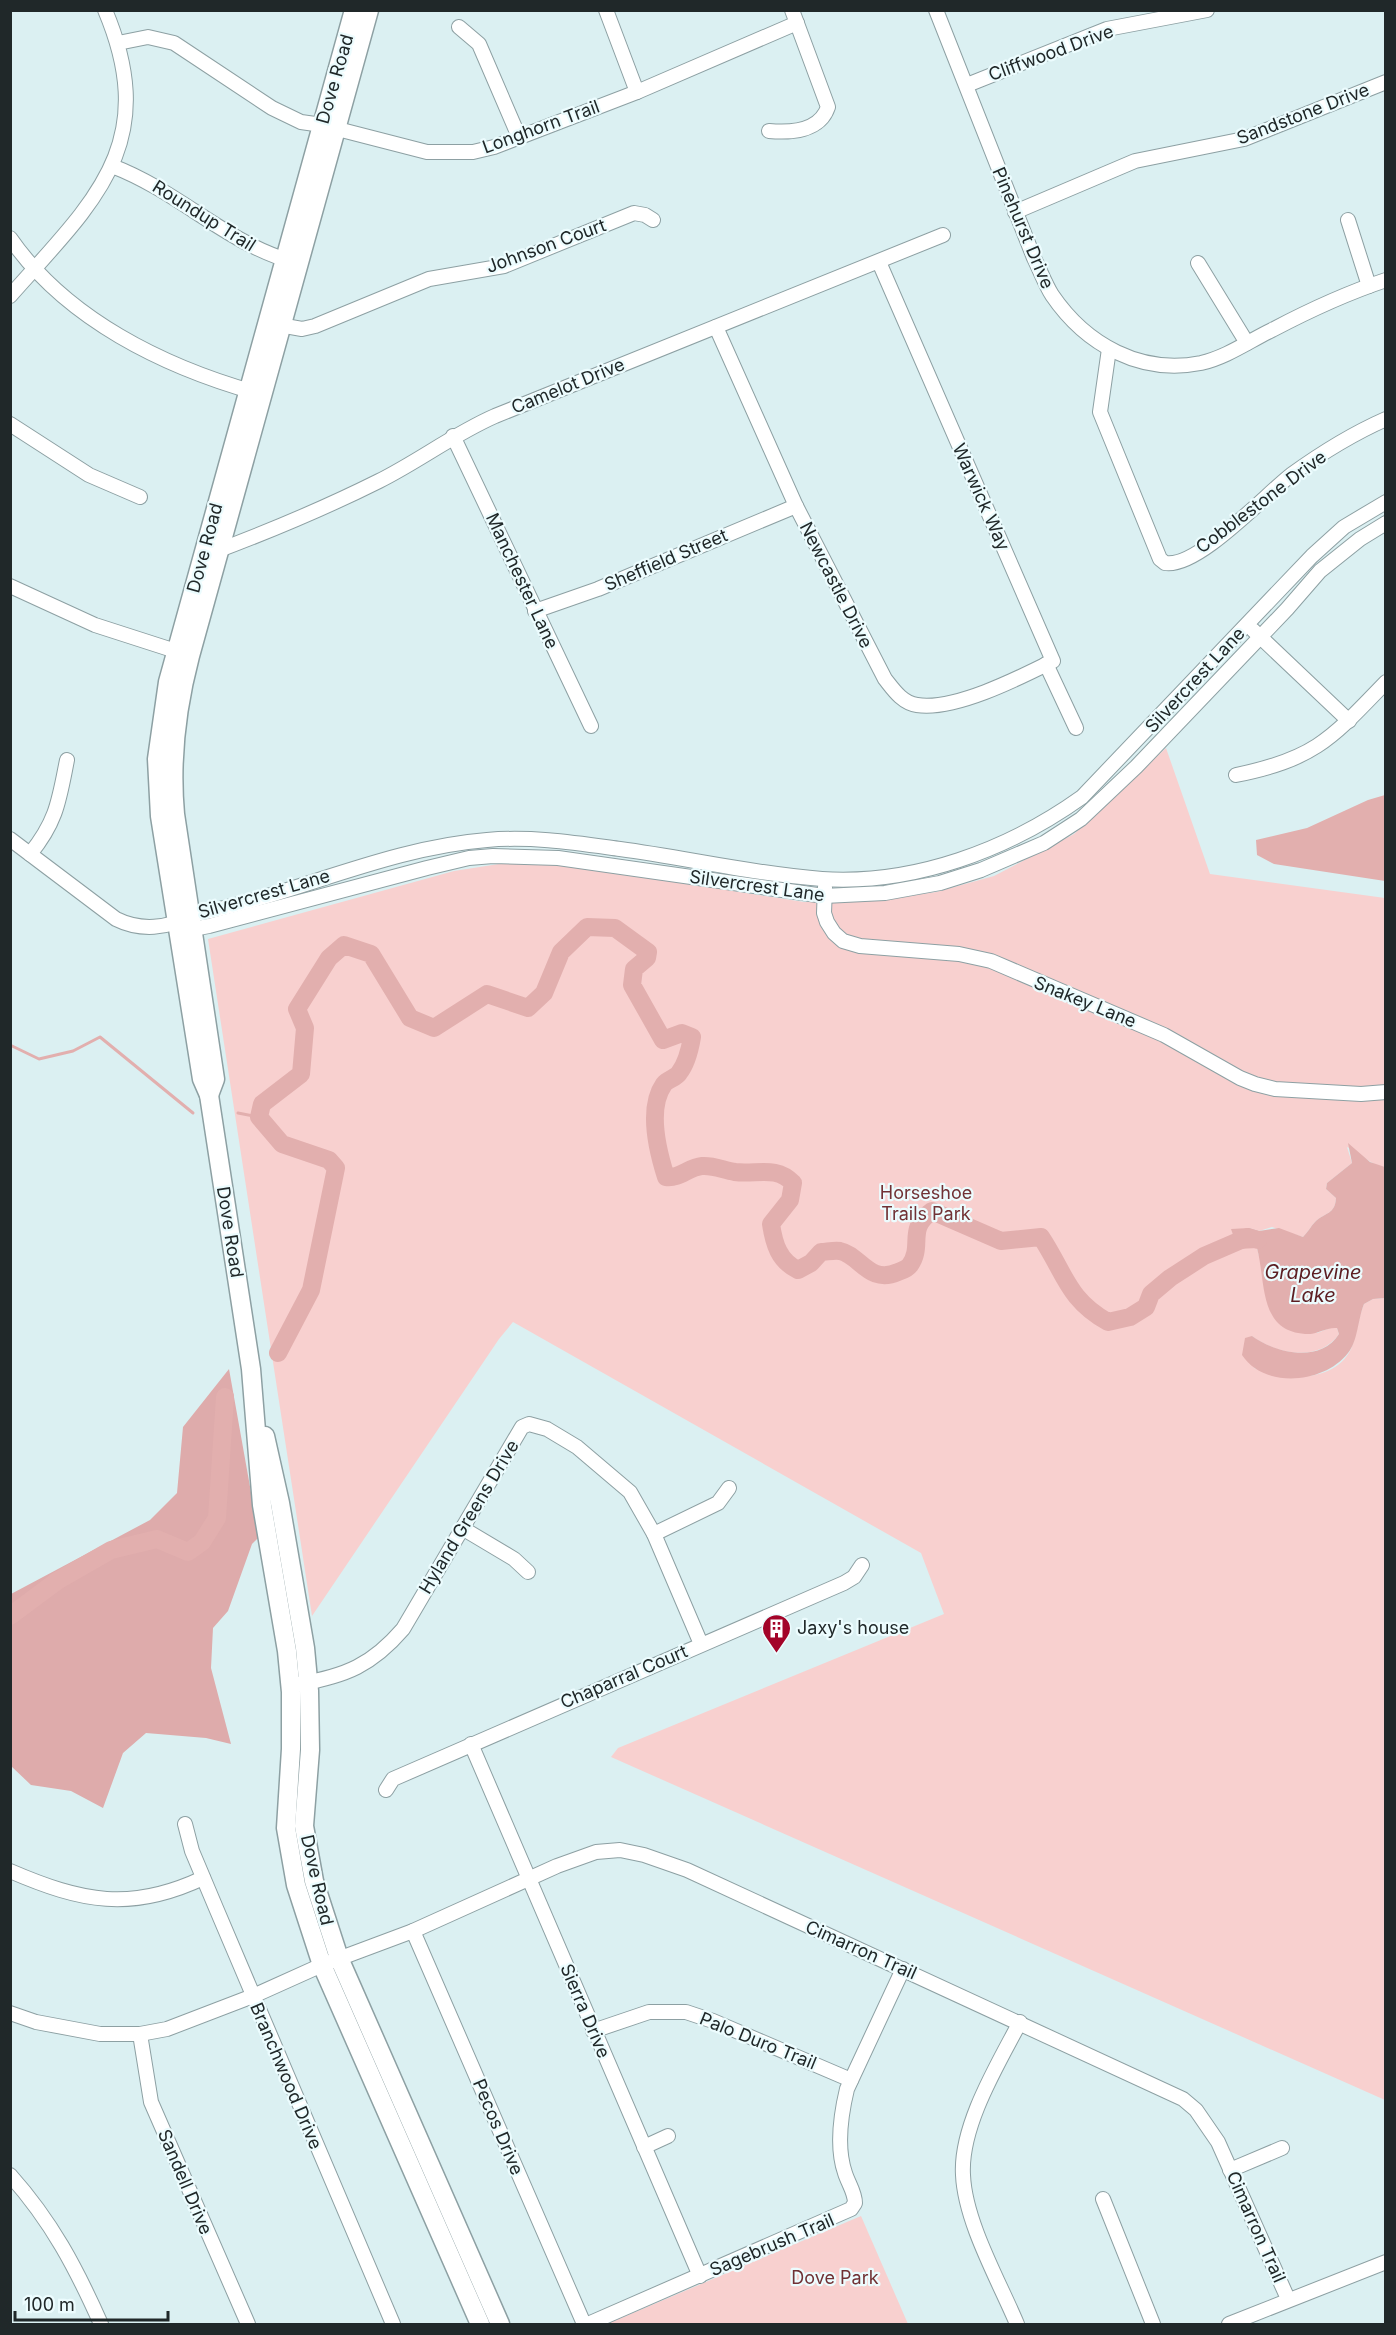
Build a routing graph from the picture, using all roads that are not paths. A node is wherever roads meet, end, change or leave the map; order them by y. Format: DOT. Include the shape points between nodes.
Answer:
graph roads {
  1 [pos="105,10"];
  2 [pos="354,10"];
  3 [pos="369,10"];
  4 [pos="606,10"];
  5 [pos="936,10"];
  6 [pos="1207,10"];
  7 [pos="795,17"];
  8 [pos="459,27"];
  9 [pos="118,43"];
  10 [pos="1386,82"];
  11 [pos="967,85"];
  12 [pos="637,92"];
  13 [pos="329,127"];
  14 [pos="769,131"];
  15 [pos="519,137"];
  16 [pos="112,166"];
  17 [pos="1015,212"];
  18 [pos="653,220"];
  19 [pos="1348,220"];
  20 [pos="943,235"];
  21 [pos="10,238"];
  22 [pos="291,262"];
  23 [pos="879,262"];
  24 [pos="1198,263"];
  25 [pos="34,269"];
  26 [pos="1386,280"];
  27 [pos="1369,286"];
  28 [pos="10,296"];
  29 [pos="274,324"];
  30 [pos="716,327"];
  31 [pos="1247,343"];
  32 [pos="1109,349"];
  33 [pos="255,392"];
  34 [pos="1386,419"];
  35 [pos="10,424"];
  36 [pos="453,436"];
  37 [pos="140,498"];
  38 [pos="1386,502"];
  39 [pos="796,506"];
  40 [pos="1386,523"];
  41 [pos="211,553"];
  42 [pos="10,586"];
  43 [pos="535,611"];
  44 [pos="1247,624"];
  45 [pos="1260,636"];
  46 [pos="183,654"];
  47 [pos="1047,664"];
  48 [pos="1386,682"];
  49 [pos="1348,721"];
  50 [pos="591,726"];
  51 [pos="1076,728"];
  52 [pos="67,760"];
  53 [pos="1236,775"];
  54 [pos="10,839"];
  55 [pos="30,854"];
  56 [pos="825,879"];
  57 [pos="824,896"];
  58 [pos="187,923"];
  59 [pos="1386,1092"];
  60 [pos="729,1488"];
  61 [pos="462,1528"];
  62 [pos="654,1534"];
  63 [pos="862,1565"];
  64 [pos="528,1572"];
  65 [pos="701,1644"];
  66 [pos="299,1684"];
  67 [pos="471,1744"];
  68 [pos="291,1749"];
  69 [pos="310,1750"];
  70 [pos="386,1790"];
  71 [pos="185,1824"];
  72 [pos="10,1871"];
  73 [pos="203,1878"];
  74 [pos="528,1879"];
  75 [pos="412,1930"];
  76 [pos="330,1961"];
  77 [pos="903,1969"];
  78 [pos="253,1996"];
  79 [pos="10,2013"];
  80 [pos="1020,2022"];
  81 [pos="594,2031"];
  82 [pos="140,2034"];
  83 [pos="851,2080"];
  84 [pos="668,2136"];
  85 [pos="644,2147"];
  86 [pos="1282,2148"];
  87 [pos="1230,2170"];
  88 [pos="10,2175"];
  89 [pos="1103,2199"];
  90 [pos="1386,2262"];
  91 [pos="700,2276"];
  92 [pos="1288,2299"];
  93 [pos="101,2325"];
  94 [pos="248,2325"];
  95 [pos="393,2325"];
  96 [pos="480,2325"];
  97 [pos="500,2325"];
  98 [pos="586,2325"];
  99 [pos="1017,2325"];
  100 [pos="1153,2325"];
  101 [pos="1228,2325"];
  1 -- 9 [label="street"];
  2 -- 13 [label="main road, Dove Road"];
  3 -- 13 [label="main road, Dove Road"];
  4 -- 12 [label="street"];
  5 -- 11 [label="street, Pinehurst Drive"];
  6 -- 11 [label="street, Cliffwood Drive" via="1107,29"];
  7 -- 12 [label="street, Longhorn Trail"];
  7 -- 14 [label="street" via="828,107 820,121 796,132"];
  8 -- 15 [label="street" via="479,44"];
  9 -- 13 [label="street, Longhorn Trail" via="148,37 174,43 272,108 301,123"];
  9 -- 16 [label="street" via="126,105"];
  10 -- 17 [label="street, Sandstone Drive" via="1244,139 1135,161"];
  11 -- 17 [label="street, Pinehurst Drive"];
  12 -- 15 [label="street, Longhorn Trail"];
  13 -- 15 [label="street, Longhorn Trail" via="438,154 473,152"];
  13 -- 22 [label="main road, Dove Road"];
  16 -- 22 [label="street, Roundup Trail" via="144,179 237,240"];
  16 -- 25 [label="street" via="95,198"];
  17 -- 32 [label="street, Pinehurst Drive" via="1050,292 1080,327"];
  18 -- 29 [label="street, Johnson Court" via="634,213 504,266 429,279 303,329"];
  19 -- 27 [label="street"];
  20 -- 23 [label="street, Camelot Drive"];
  21 -- 25 [label="street"];
  22 -- 29 [label="main road, Dove Road"];
  23 -- 30 [label="street, Camelot Drive"];
  23 -- 47 [label="street, Warwick Way" via="1053,661"];
  24 -- 31 [label="street"];
  25 -- 28 [label="street"];
  25 -- 33 [label="street" via="94,320 149,352"];
  26 -- 27 [label="street, Pinehurst Drive"];
  27 -- 31 [label="street, Pinehurst Drive"];
  29 -- 33 [label="main road, Dove Road"];
  30 -- 36 [label="street, Camelot Drive"];
  30 -- 39 [label="street, Newcastle Drive"];
  31 -- 32 [label="street, Pinehurst Drive" via="1202,362 1176,366 1151,365"];
  32 -- 34 [label="street, Cobblestone Drive" via="1100,412 1160,559 1168,564 1180,562 1211,543 1312,460"];
  33 -- 41 [label="main road, Dove Road"];
  35 -- 37 [label="street" via="89,475"];
  36 -- 41 [label="street, Camelot Drive" via="381,480 289,524"];
  36 -- 43 [label="street, Manchester Lane"];
  38 -- 44 [label="street, Silvercrest Lane" via="1344,527"];
  39 -- 43 [label="street, Sheffield Street" via="598,589"];
  39 -- 47 [label="street, Newcastle Drive" via="877,665 906,701 915,705 946,703"];
  40 -- 45 [label="street, Silvercrest Lane" via="1320,571"];
  41 -- 46 [label="main road, Dove Road"];
  42 -- 46 [label="street" via="84,621"];
  43 -- 50 [label="street, Manchester Lane"];
  44 -- 45 [label="street"];
  44 -- 56 [label="street, Silvercrest Lane" via="1103,778 1055,816 992,848 937,867 874,878"];
  45 -- 49 [label="street"];
  45 -- 57 [label="street, Silvercrest Lane" via="1118,786 1081,819 1044,843 940,883 885,893"];
  46 -- 58 [label="main road, Dove Road" via="159,731 158,778 160,816"];
  47 -- 51 [label="street, Warwick Way"];
  48 -- 49 [label="street"];
  49 -- 53 [label="street" via="1310,753"];
  52 -- 55 [label="street" via="56,815"];
  54 -- 55 [label="street"];
  55 -- 58 [label="street" via="126,924 150,927"];
  56 -- 57 [label="street, Snakey Lane"];
  56 -- 58 [label="street, Silvercrest Lane" via="543,839 489,840 425,850"];
  57 -- 58 [label="street, Silvercrest Lane" via="558,858 493,856 469,858"];
  57 -- 59 [label="street, Snakey Lane" via="827,922 843,941 991,961 1164,1035 1255,1084 1286,1090"];
  58 -- 66 [label="main road, Dove Road" via="202,1079 209,1095 251,1369 262,1505"];
  60 -- 62 [label="street" via="718,1503"];
  61 -- 62 [label="street, Hyland Greens Drive" via="522,1427 535,1424 612,1474 636,1502"];
  61 -- 64 [label="street" via="514,1558"];
  61 -- 66 [label="street, Hyland Greens Drive" via="403,1629 387,1647 345,1674"];
  62 -- 65 [label="street, Hyland Greens Drive"];
  63 -- 65 [label="street, Chaparral Court" via="854,1578 844,1583"];
  65 -- 67 [label="street, Chaparral Court"];
  66 -- 68 [label="main road, Dove Road"];
  66 -- 69 [label="main road, Dove Road"];
  67 -- 70 [label="street, Chaparral Court" via="393,1779"];
  67 -- 74 [label="street, Sierra Drive"];
  68 -- 69 [label="main road"];
  68 -- 76 [label="main road, Dove Road" via="286,1828 296,1885"];
  69 -- 76 [label="main road, Dove Road" via="304,1827"];
  71 -- 73 [label="street, Branchwood Drive"];
  72 -- 73 [label="street" via="66,1893 132,1900 179,1889"];
  73 -- 78 [label="street, Branchwood Drive"];
  74 -- 75 [label="street, Cimarron Trail"];
  74 -- 77 [label="street, Cimarron Trail" via="606,1850 644,1855 687,1870"];
  74 -- 81 [label="street, Sierra Drive"];
  75 -- 76 [label="street, Cimarron Trail"];
  75 -- 98 [label="street, Pecos Drive"];
  76 -- 78 [label="street, Cimarron Trail"];
  76 -- 96 [label="main road, Dove Road"];
  76 -- 97 [label="main road, Dove Road"];
  77 -- 80 [label="street, Cimarron Trail"];
  77 -- 83 [label="street, Sagebrush Trail"];
  78 -- 82 [label="street, Cimarron Trail" via="167,2029"];
  78 -- 95 [label="street, Branchwood Drive"];
  79 -- 82 [label="street, Cimarron Trail" via="100,2034"];
  80 -- 87 [label="street, Cimarron Trail" via="1183,2098 1218,2142"];
  80 -- 99 [label="street" via="976,2112 963,2174 976,2227"];
  81 -- 83 [label="street, Palo Duro Trail" via="649,2012 686,2012"];
  81 -- 85 [label="street, Sierra Drive"];
  82 -- 94 [label="street, Sandell Drive" via="151,2102"];
  83 -- 91 [label="street, Sagebrush Trail" via="843,2104 840,2139 844,2172 855,2204 842,2215"];
  84 -- 85 [label="street"];
  85 -- 91 [label="street, Sierra Drive"];
  86 -- 87 [label="street"];
  87 -- 92 [label="street, Cimarron Trail"];
  88 -- 93 [label="street" via="49,2223 74,2264"];
  89 -- 100 [label="street"];
  90 -- 92 [label="street"];
  91 -- 98 [label="street, Sagebrush Trail"];
  92 -- 101 [label="street"];
}
